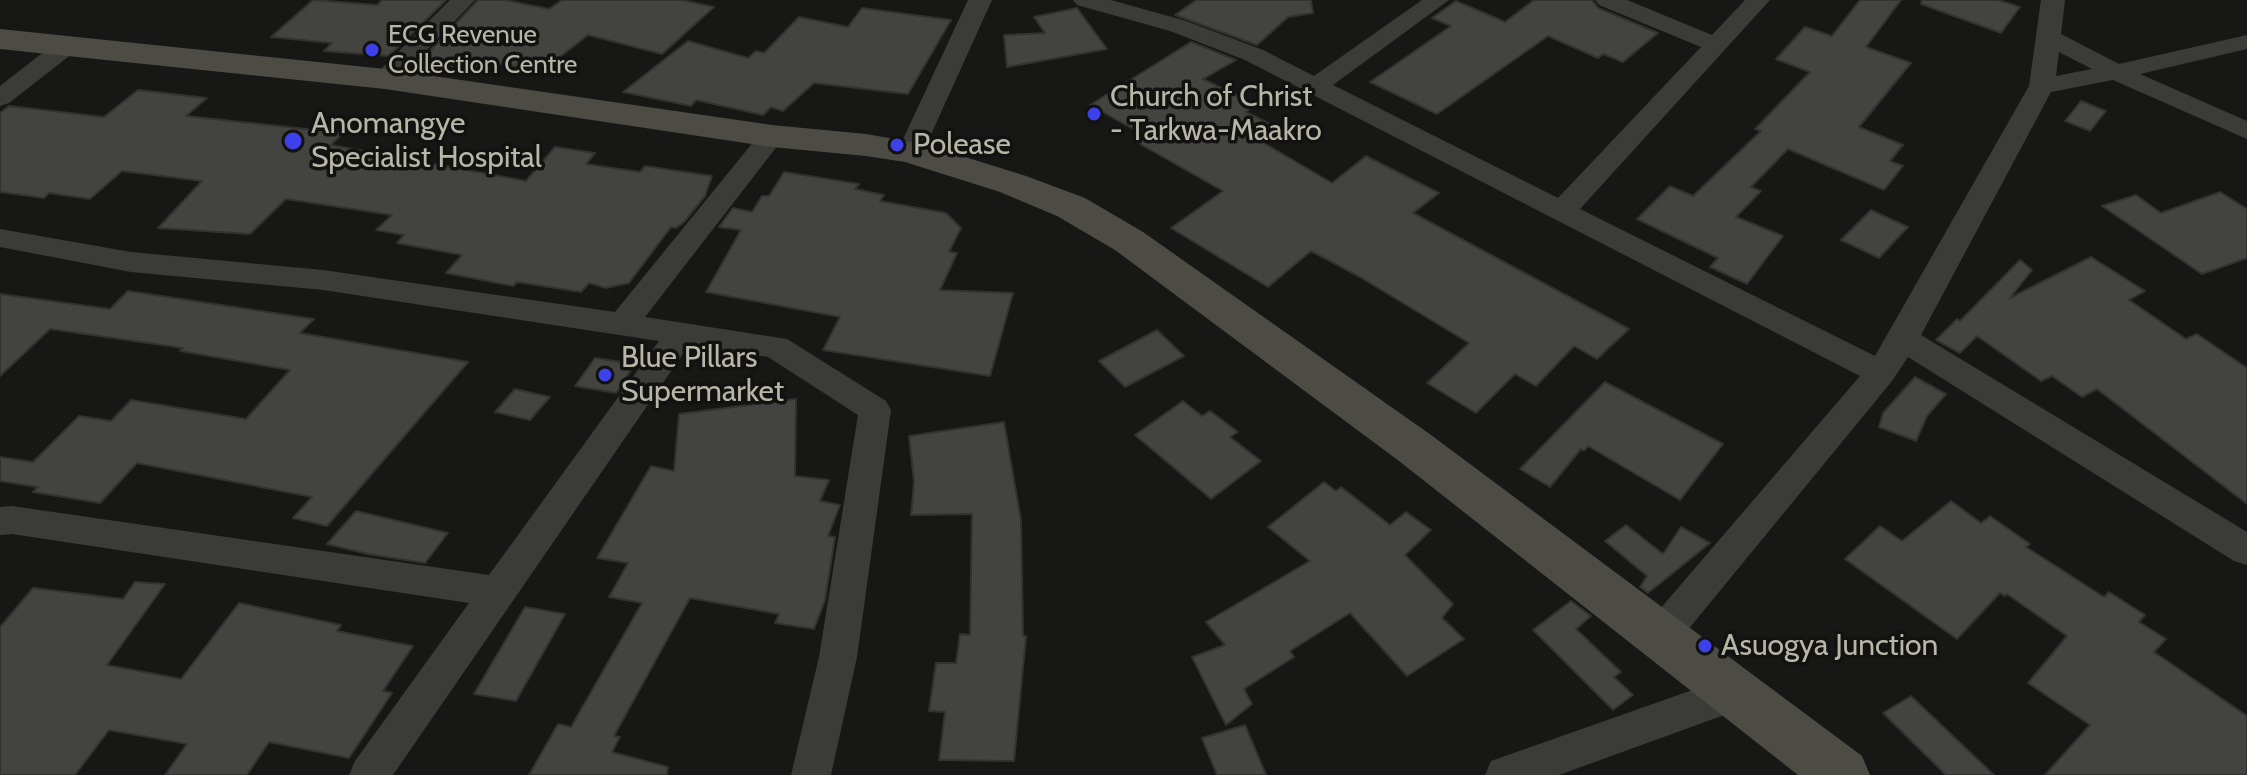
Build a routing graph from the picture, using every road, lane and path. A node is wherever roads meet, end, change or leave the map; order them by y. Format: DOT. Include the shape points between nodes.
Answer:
graph roads {
  1 [pos="463,0"];
  2 [pos="980,0"];
  3 [pos="1085,0"];
  4 [pos="1437,0"];
  5 [pos="1607,0"];
  6 [pos="1758,0"];
  7 [pos="2053,0"];
  8 [pos="2047,36"];
  9 [pos="0,39"];
  10 [pos="2247,42"];
  11 [pos="68,45"];
  12 [pos="1716,45"];
  13 [pos="2116,72"];
  14 [pos="385,79"];
  15 [pos="1317,85"];
  16 [pos="2042,86"];
  17 [pos="0,98"];
  18 [pos="2247,131"];
  19 [pos="772,136"];
  20 [pos="910,152"];
  21 [pos="1561,212"];
  22 [pos="0,238"];
  23 [pos="622,324"];
  24 [pos="680,334"];
  25 [pos="1903,339"];
  26 [pos="1881,373"];
  27 [pos="0,521"];
  28 [pos="2247,550"];
  29 [pos="499,592"];
  30 [pos="1660,636"];
  31 [pos="1735,693"];
  32 [pos="369,775"];
  33 [pos="811,775"];
  34 [pos="1505,775"];
  35 [pos="1842,775"];
  1 -- 14 [label="street"];
  2 -- 20 [label="street"];
  3 -- 15 [label="street" via="1178,26"];
  4 -- 15 [label="street"];
  5 -- 12 [label="street"];
  6 -- 12 [label="street"];
  7 -- 8 [label="street"];
  8 -- 13 [label="street"];
  8 -- 16 [label="street"];
  9 -- 11 [label="street"];
  10 -- 13 [label="street"];
  11 -- 14 [label="street"];
  11 -- 17 [label="street"];
  12 -- 21 [label="street"];
  13 -- 16 [label="street"];
  13 -- 18 [label="street"];
  14 -- 19 [label="street"];
  15 -- 21 [label="street"];
  16 -- 25 [label="street"];
  19 -- 20 [label="street"];
  19 -- 23 [label="street"];
  20 -- 30 [label="street" via="1071,207 1129,241 1427,457"];
  21 -- 26 [label="street"];
  22 -- 23 [label="street" via="131,262 323,280"];
  23 -- 24 [label="street"];
  24 -- 29 [label="street"];
  24 -- 33 [label="street" via="776,347 875,410 838,657"];
  25 -- 26 [label="street"];
  25 -- 28 [label="street"];
  26 -- 30 [label="street"];
  27 -- 29 [label="street"];
  29 -- 32 [label="street"];
  30 -- 31 [label="street"];
  31 -- 34 [label="street"];
  31 -- 35 [label="street"];
}
